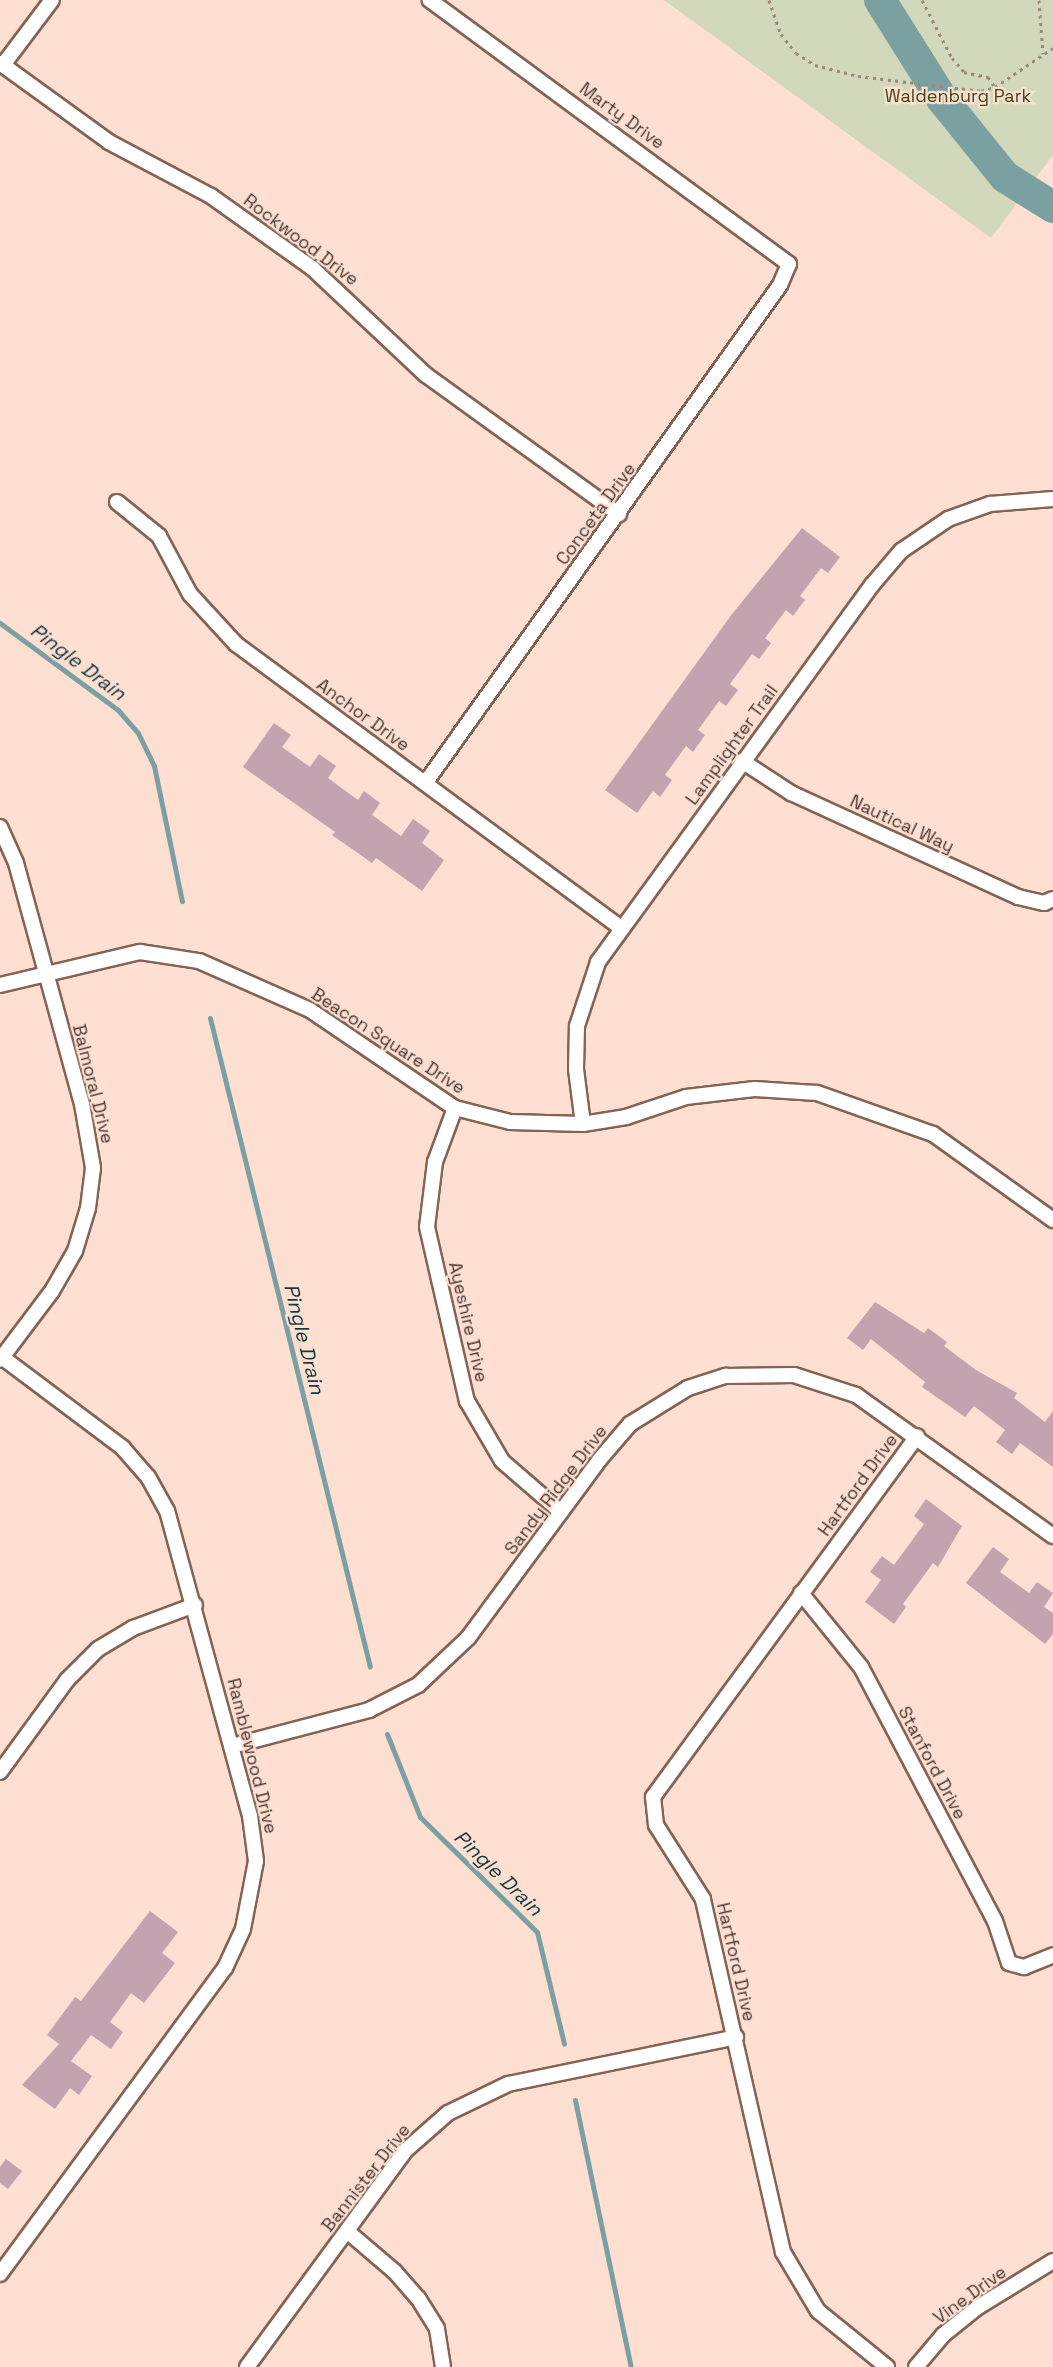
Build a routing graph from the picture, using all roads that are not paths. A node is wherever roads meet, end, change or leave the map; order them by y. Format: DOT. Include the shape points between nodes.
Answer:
graph roads {
  1 [pos="52,0"];
  2 [pos="430,0"];
  3 [pos="1,64"];
  4 [pos="789,264"];
  5 [pos="1053,499"];
  6 [pos="117,502"];
  7 [pos="619,514"];
  8 [pos="742,761"];
  9 [pos="426,782"];
  10 [pos="0,827"];
  11 [pos="1053,899"];
  12 [pos="621,928"];
  13 [pos="46,973"];
  14 [pos="0,985"];
  15 [pos="455,1108"];
  16 [pos="583,1124"];
  17 [pos="1053,1220"];
  18 [pos="1,1358"];
  19 [pos="916,1436"];
  20 [pos="561,1512"];
  21 [pos="1053,1536"];
  22 [pos="801,1593"];
  23 [pos="195,1605"];
  24 [pos="232,1746"];
  25 [pos="0,1772"];
  26 [pos="1053,1955"];
  27 [pos="736,2037"];
  28 [pos="347,2231"];
  29 [pos="1053,2261"];
  30 [pos="0,2274"];
  31 [pos="247,2367"];
  32 [pos="443,2367"];
  33 [pos="887,2367"];
  34 [pos="916,2367"];
  1 -- 3 [label="street"];
  2 -- 4 [label="street, Marty Drive"];
  3 -- 7 [label="street, Rockwood Drive" via="109,142 211,196 312,268 426,375"];
  4 -- 7 [label="street, Conceta Drive" via="780,285"];
  5 -- 8 [label="street, Lamplighter Trail" via="1015,499 967,511 932,528 901,551"];
  6 -- 9 [label="street, Anchor Drive" via="159,536 190,594 217,627"];
  7 -- 9 [label="street, Conceta Drive"];
  8 -- 11 [label="street, Nautical Way" via="790,793 1018,897 1044,903"];
  8 -- 12 [label="street, Lamplighter Trail"];
  9 -- 12 [label="street, Anchor Drive"];
  10 -- 13 [label="street, Balmoral Drive" via="16,863"];
  12 -- 16 [label="street, Lamplighter Trail" via="588,983 577,1026 576,1069"];
  13 -- 14 [label="street, Beacon Square Drive"];
  13 -- 15 [label="street, Beacon Square Drive" via="140,952 199,961 310,1010"];
  13 -- 18 [label="street, Balmoral Drive" via="85,1116 91,1149 91,1187 75,1251 51,1291"];
  15 -- 16 [label="street, Beacon Square Drive" via="510,1122"];
  15 -- 20 [label="street, Ayeshire Drive" via="435,1162 427,1227 467,1401 502,1461"];
  16 -- 17 [label="street, Beacon Square Drive" via="626,1117 686,1097 755,1089 817,1093 933,1134"];
  18 -- 23 [label="street, Ramblewood Drive" via="107,1434 136,1462 167,1511"];
  19 -- 20 [label="street, Sandy Ridge Drive" via="866,1400 836,1387 794,1375 726,1376 688,1388 630,1424"];
  19 -- 21 [label="street, Sandy Ridge Drive"];
  19 -- 22 [label="street, Hartford Drive"];
  20 -- 24 [label="street, Sandy Ridge Drive" via="468,1638 418,1685 369,1710"];
  22 -- 26 [label="street, Stanford Drive" via="861,1667 995,1920 1009,1963 1024,1967"];
  22 -- 27 [label="street, Hartford Drive" via="653,1797 656,1825 703,1899"];
  23 -- 24 [label="street, Ramblewood Drive"];
  23 -- 25 [label="street" via="133,1628 98,1650 67,1680"];
  24 -- 30 [label="street, Ramblewood Drive" via="250,1816 256,1861 249,1908 235,1948 213,1985"];
  27 -- 28 [label="street, Bannister Drive" via="508,2084 467,2101 431,2126 406,2150"];
  27 -- 33 [label="street, Hartford Drive" via="774,2223 792,2273 818,2311"];
  28 -- 31 [label="street, Bannister Drive"];
  28 -- 32 [label="street" via="395,2272 418,2298 436,2329"];
  29 -- 34 [label="street, Vine Drive" via="978,2307 943,2335"];
}
